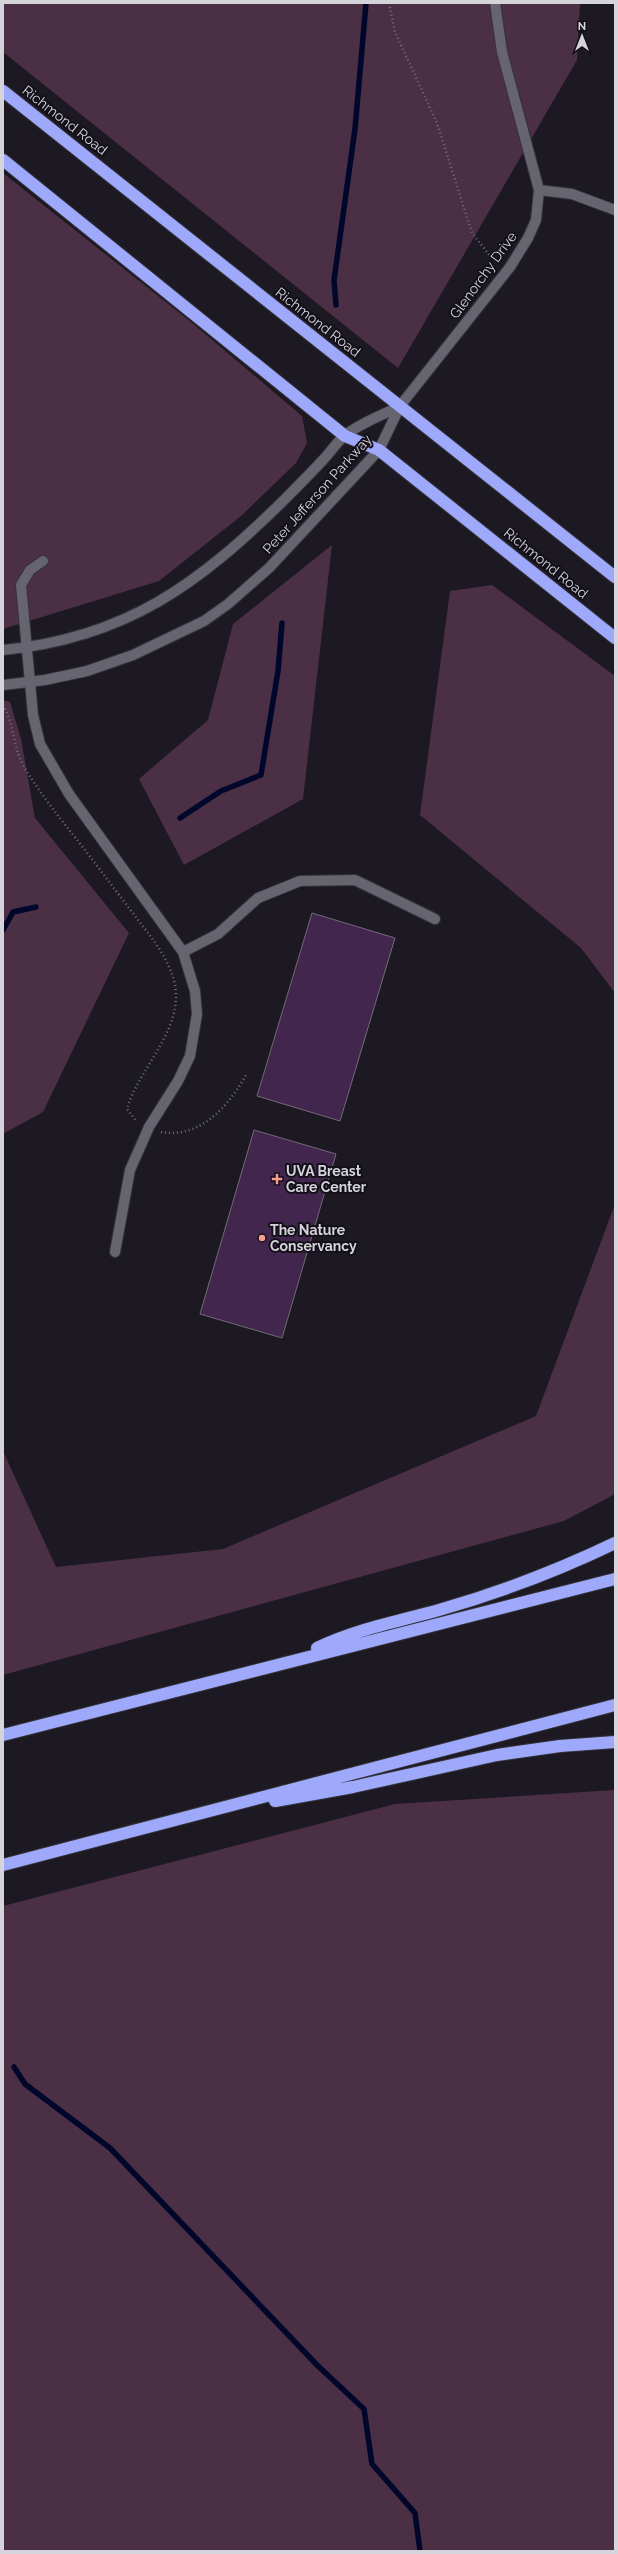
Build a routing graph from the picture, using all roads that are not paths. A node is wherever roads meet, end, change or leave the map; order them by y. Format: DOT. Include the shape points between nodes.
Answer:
graph roads {
  1 [pos="495,3"];
  2 [pos="3,91"];
  3 [pos="3,160"];
  4 [pos="538,190"];
  5 [pos="615,210"];
  6 [pos="400,406"];
  7 [pos="344,436"];
  8 [pos="379,450"];
  9 [pos="43,561"];
  10 [pos="615,577"];
  11 [pos="615,638"];
  12 [pos="26,648"];
  13 [pos="3,650"];
  14 [pos="30,682"];
  15 [pos="3,685"];
  16 [pos="435,918"];
  17 [pos="183,952"];
  18 [pos="115,1252"];
  19 [pos="615,1542"];
  20 [pos="615,1579"];
  21 [pos="291,1660"];
  22 [pos="615,1705"];
  23 [pos="3,1734"];
  24 [pos="615,1742"];
  25 [pos="190,1816"];
  26 [pos="3,1865"];
  1 -- 4 [label="street, Glenorchy Drive" via="502,52"];
  2 -- 6 [label="highway, Richmond Road"];
  3 -- 7 [label="highway, Richmond Road"];
  4 -- 5 [label="street" via="572,194"];
  4 -- 6 [label="street, Glenorchy Drive" via="536,220 510,267"];
  6 -- 7 [label="street, Peter Jefferson Parkway"];
  6 -- 8 [label="street, Peter Jefferson Parkway"];
  6 -- 10 [label="highway, Richmond Road"];
  7 -- 8 [label="highway, Richmond Road"];
  7 -- 12 [label="street, Peter Jefferson Parkway" via="284,501 187,586 149,609 110,626 78,637"];
  8 -- 11 [label="highway, Richmond Road"];
  8 -- 14 [label="street, Peter Jefferson Parkway" via="269,568 204,621 133,655 87,671"];
  9 -- 12 [label="street" via="30,570 21,586"];
  12 -- 13 [label="street, Peter Jefferson Parkway"];
  12 -- 14 [label="street"];
  14 -- 15 [label="street, Peter Jefferson Parkway"];
  14 -- 17 [label="street" via="33,715 40,744 54,772 113,858"];
  16 -- 17 [label="street" via="355,880 300,881 258,898 218,934"];
  17 -- 18 [label="street" via="195,991 195,1034 190,1056 178,1081 149,1127 130,1170"];
  19 -- 21 [label="highway" via="495,1591 439,1610 347,1634"];
  20 -- 21 [label="highway"];
  21 -- 23 [label="highway"];
  22 -- 25 [label="highway"];
  24 -- 25 [label="highway" via="560,1746 497,1755 353,1787"];
  25 -- 26 [label="highway"];
}
